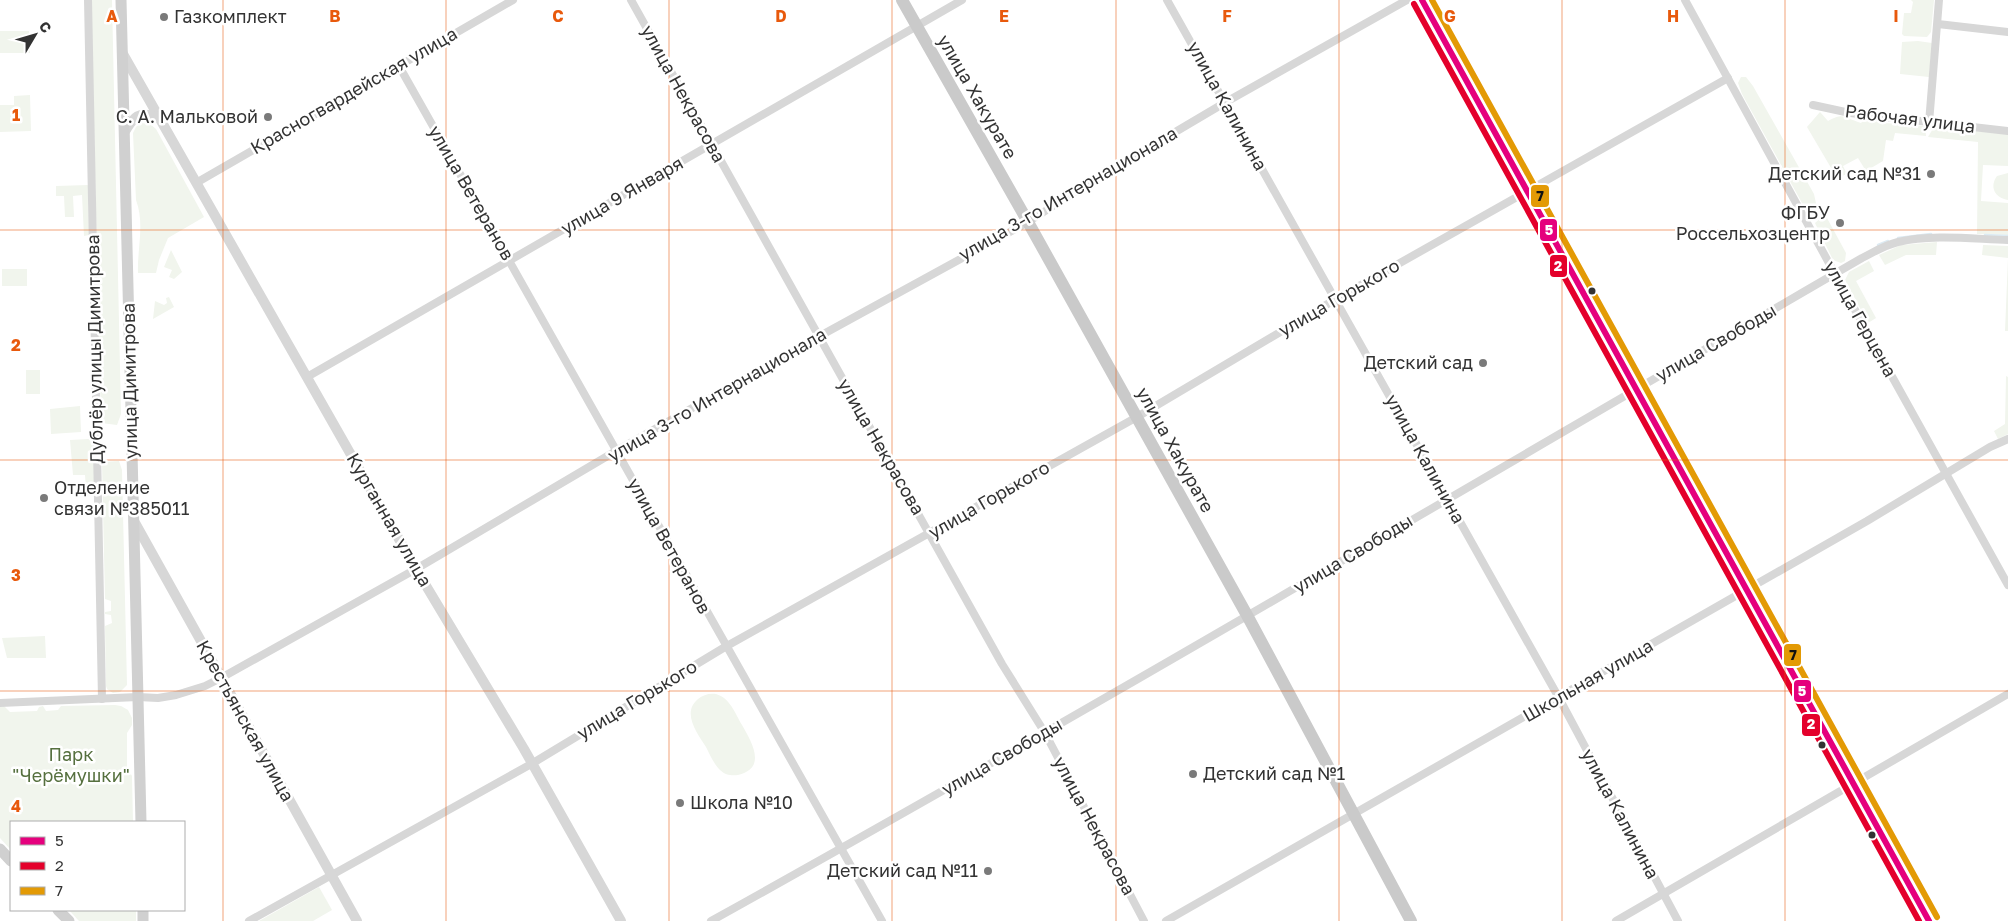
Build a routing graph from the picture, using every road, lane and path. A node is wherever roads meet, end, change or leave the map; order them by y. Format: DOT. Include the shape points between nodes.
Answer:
graph roads {
  1 [pos="88,0"];
  2 [pos="121,0"];
  3 [pos="513,0"];
  4 [pos="631,0"];
  5 [pos="902,0"];
  6 [pos="962,0"];
  7 [pos="1168,0"];
  8 [pos="1407,0"];
  9 [pos="1422,0"];
  10 [pos="1685,0"];
  11 [pos="1939,0"];
  12 [pos="1938,24"];
  13 [pos="917,26"];
  14 [pos="2008,32"];
  15 [pos="123,54"];
  16 [pos="399,66"];
  17 [pos="1728,78"];
  18 [pos="1226,102"];
  19 [pos="1813,105"];
  20 [pos="158,117"];
  21 [pos="1929,123"];
  22 [pos="2008,131"];
  23 [pos="124,133"];
  24 [pos="712,144"];
  25 [pos="196,183"];
  26 [pos="1527,192"];
  27 [pos="1028,222"];
  28 [pos="2008,240"];
  29 [pos="510,260"];
  30 [pos="1835,274"];
  31 [pos="1336,299"];
  32 [pos="818,336"];
  33 [pos="307,377"];
  34 [pos="1636,390"];
  35 [pos="1136,417"];
  36 [pos="2008,439"];
  37 [pos="616,451"];
  38 [pos="1946,472"];
  39 [pos="1447,498"];
  40 [pos="134,520"];
  41 [pos="930,534"];
  42 [pos="416,569"];
  43 [pos="2008,585"];
  44 [pos="1746,590"];
  45 [pos="1248,617"];
  46 [pos="726,647"];
  47 [pos="221,678"];
  48 [pos="2008,694"];
  49 [pos="138,697"];
  50 [pos="102,698"];
  51 [pos="1559,698"];
  52 [pos="0,703"];
  53 [pos="1045,733"];
  54 [pos="532,763"];
  55 [pos="1853,784"];
  56 [pos="1354,814"];
  57 [pos="141,821"];
  58 [pos="0,849"];
  59 [pos="841,849"];
  60 [pos="10,860"];
  61 [pos="331,874"];
  62 [pos="1662,894"];
  63 [pos="59,911"];
  64 [pos="69,921"];
  65 [pos="249,921"];
  66 [pos="357,921"];
  67 [pos="621,921"];
  68 [pos="711,921"];
  69 [pos="882,921"];
  70 [pos="1144,921"];
  71 [pos="1166,921"];
  72 [pos="1411,921"];
  73 [pos="1616,921"];
  74 [pos="1678,921"];
  75 [pos="1929,921"];
  1 -- 50 [label="street, Дублёр улицы Димитрова"];
  2 -- 15 [label="main road, улица Димитрова"];
  3 -- 16 [label="street, Красногвардейская улица"];
  4 -- 24 [label="street, улица Некрасова"];
  5 -- 13 [label="main road, улица Хакурате"];
  6 -- 13 [label="street, улица 9 Января"];
  7 -- 18 [label="street, улица Калинина"];
  8 -- 18 [label="street, улица 3-го Интернационала"];
  9 -- 26 [label="street"];
  10 -- 17 [label="street, улица Герцена"];
  11 -- 12 [label="street"];
  12 -- 14 [label="street"];
  12 -- 21 [label="street"];
  13 -- 24 [label="street, улица 9 Января"];
  13 -- 27 [label="main road, улица Хакурате"];
  15 -- 20 [label="street, Курганная улица"];
  15 -- 23 [label="main road, улица Димитрова"];
  16 -- 25 [label="street, Красногвардейская улица"];
  16 -- 29 [label="street, улица Ветеранов"];
  17 -- 26 [label="street, улица Горького"];
  17 -- 30 [label="street, улица Герцена"];
  18 -- 27 [label="street, улица 3-го Интернационала"];
  18 -- 31 [label="street, улица Калинина"];
  19 -- 21 [label="street, Рабочая улица"];
  20 -- 23 [label="street" via="138,115"];
  20 -- 25 [label="street, Курганная улица"];
  21 -- 22 [label="street, Рабочая улица"];
  23 -- 40 [label="main road, улица Димитрова"];
  24 -- 29 [label="street, улица 9 Января"];
  24 -- 32 [label="street, улица Некрасова"];
  25 -- 33 [label="street, Курганная улица"];
  26 -- 31 [label="street, улица Горького"];
  26 -- 34 [label="street"];
  27 -- 32 [label="street, улица 3-го Интернационала"];
  27 -- 35 [label="main road, улица Хакурате"];
  28 -- 30 [label="street, улица Свободы" via="1906,241 1878,249"];
  29 -- 33 [label="street, улица 9 Января"];
  29 -- 37 [label="street, улица Ветеранов"];
  30 -- 34 [label="street, улица Свободы"];
  30 -- 38 [label="street, улица Герцена"];
  31 -- 35 [label="street, улица Горького"];
  31 -- 39 [label="street, улица Калинина"];
  32 -- 37 [label="street, улица 3-го Интернационала"];
  32 -- 41 [label="street, улица Некрасова"];
  33 -- 42 [label="street, Курганная улица"];
  34 -- 39 [label="street, улица Свободы"];
  34 -- 44 [label="street"];
  35 -- 41 [label="street, улица Горького"];
  35 -- 45 [label="main road, улица Хакурате"];
  36 -- 38 [label="street, Школьная улица"];
  37 -- 42 [label="street, улица 3-го Интернационала"];
  37 -- 46 [label="street, улица Ветеранов"];
  38 -- 43 [label="street, улица Герцена"];
  38 -- 44 [label="street, Школьная улица"];
  39 -- 45 [label="street, улица Свободы"];
  39 -- 51 [label="street, улица Калинина"];
  40 -- 47 [label="street, Крестьянская улица"];
  40 -- 49 [label="main road, улица Димитрова"];
  41 -- 46 [label="street, улица Горького"];
  41 -- 53 [label="street, улица Некрасова" via="1002,664"];
  42 -- 47 [label="street, улица 3-го Интернационала"];
  42 -- 54 [label="street, Курганная улица"];
  44 -- 51 [label="street, Школьная улица"];
  44 -- 55 [label="street"];
  45 -- 53 [label="street, улица Свободы"];
  45 -- 56 [label="main road, улица Хакурате"];
  46 -- 54 [label="street, улица Горького"];
  46 -- 59 [label="street, улица Ветеранов"];
  47 -- 49 [label="street, улица 3-го Интернационала" via="176,695"];
  47 -- 61 [label="street, Крестьянская улица"];
  48 -- 55 [label="street"];
  49 -- 50 [label="street, улица 3-го Интернационала"];
  49 -- 57 [label="main road, улица Димитрова"];
  50 -- 52 [label="street, улица 3-го Интернационала"];
  51 -- 56 [label="street, Школьная улица"];
  51 -- 62 [label="street, улица Калинина"];
  53 -- 59 [label="street, улица Свободы"];
  53 -- 70 [label="street, улица Некрасова"];
  54 -- 61 [label="street, улица Горького"];
  54 -- 67 [label="street, Курганная улица"];
  55 -- 62 [label="street"];
  55 -- 75 [label="street"];
  56 -- 71 [label="street, Школьная улица"];
  56 -- 72 [label="main road, улица Хакурате"];
  58 -- 60 [label="main road"];
  59 -- 68 [label="street, улица Свободы"];
  59 -- 69 [label="street, улица Ветеранов"];
  61 -- 65 [label="street, улица Горького"];
  61 -- 66 [label="street, Крестьянская улица"];
  62 -- 73 [label="street"];
  62 -- 74 [label="street, улица Калинина"];
  63 -- 64 [label="main road"];
}
